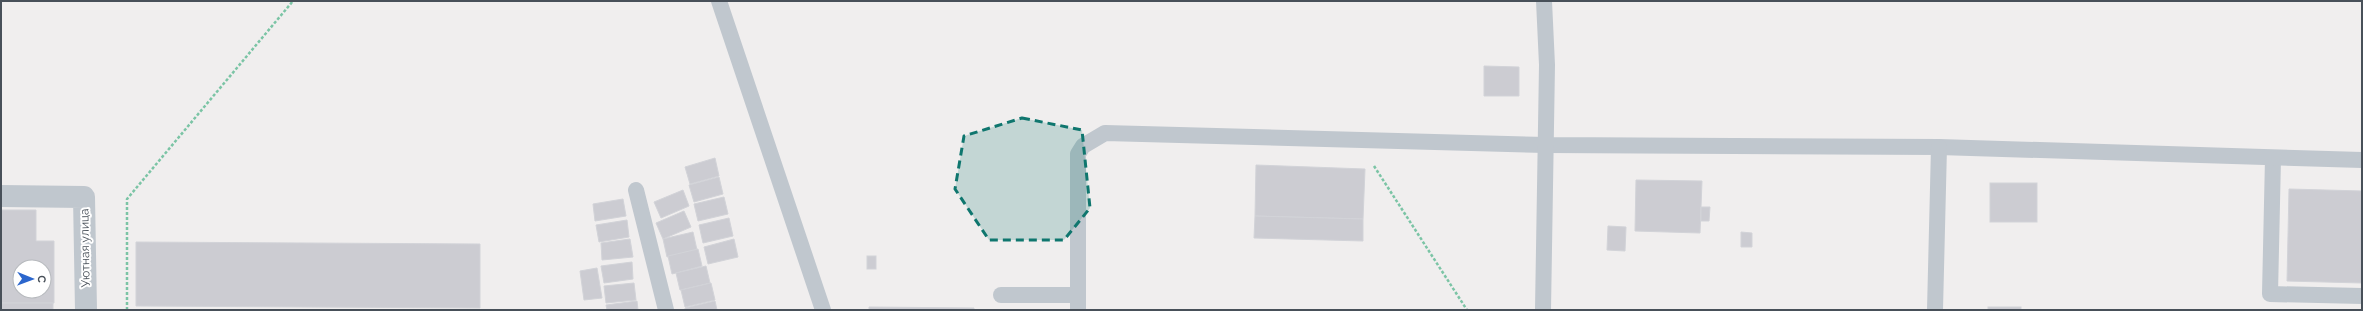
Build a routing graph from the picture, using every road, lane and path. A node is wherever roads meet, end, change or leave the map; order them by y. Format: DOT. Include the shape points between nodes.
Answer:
graph roads {
  1 [pos="293,1"];
  2 [pos="718,1"];
  3 [pos="1544,1"];
  4 [pos="1358,142"];
  5 [pos="1546,145"];
  6 [pos="1939,147"];
  7 [pos="2273,158"];
  8 [pos="2362,160"];
  9 [pos="636,190"];
  10 [pos="1,196"];
  11 [pos="1001,295"];
  12 [pos="2362,296"];
  13 [pos="1078,303"];
  14 [pos="86,310"];
  15 [pos="127,310"];
  16 [pos="666,310"];
  17 [pos="823,310"];
  18 [pos="1467,310"];
  19 [pos="1543,310"];
  20 [pos="1935,310"];
  1 -- 15 [label="path" via="127,199"];
  2 -- 17 [label="lane"];
  3 -- 5 [label="lane" via="1547,65"];
  4 -- 5 [label="lane"];
  4 -- 13 [label="lane" via="1117,133 1105,133 1094,138 1082,146 1078,154"];
  4 -- 18 [label="path"];
  5 -- 6 [label="lane"];
  5 -- 19 [label="lane"];
  6 -- 7 [label="lane"];
  6 -- 20 [label="lane"];
  7 -- 8 [label="lane"];
  7 -- 12 [label="lane" via="2270,294"];
  9 -- 16 [label="lane"];
  10 -- 14 [label="street, Уютная улица" via="84,197"];
  11 -- 13 [label="lane"];
}
